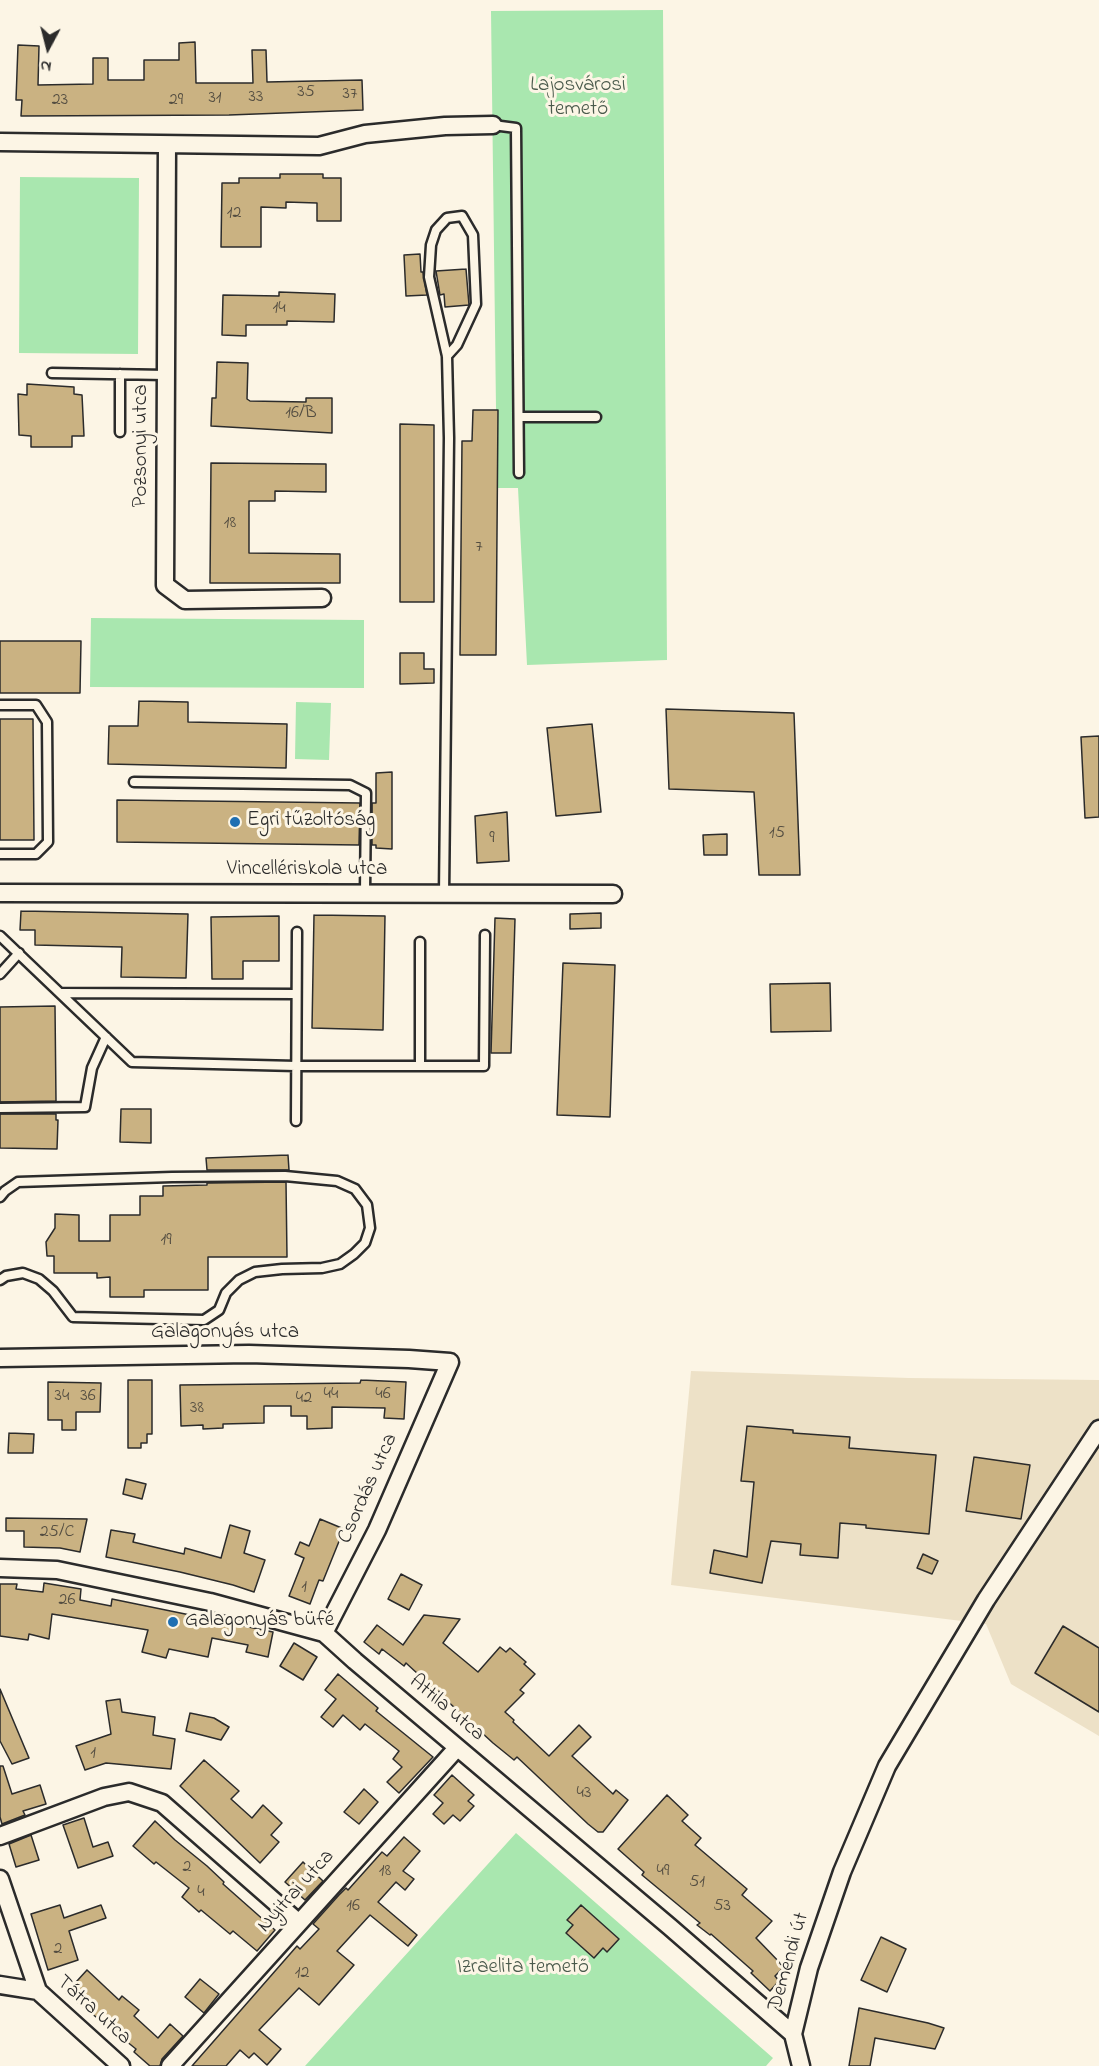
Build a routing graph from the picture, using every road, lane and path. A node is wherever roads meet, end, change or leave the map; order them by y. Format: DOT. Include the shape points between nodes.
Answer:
graph roads {
  1 [pos="493,125"];
  2 [pos="0,142"];
  3 [pos="166,145"];
  4 [pos="447,356"];
  5 [pos="52,373"];
  6 [pos="120,374"];
  7 [pos="166,375"];
  8 [pos="519,417"];
  9 [pos="596,417"];
  10 [pos="120,432"];
  11 [pos="519,473"];
  12 [pos="322,598"];
  13 [pos="0,705"];
  14 [pos="134,782"];
  15 [pos="0,854"];
  16 [pos="0,893"];
  17 [pos="365,893"];
  18 [pos="613,894"];
  19 [pos="444,895"];
  20 [pos="297,932"];
  21 [pos="485,935"];
  22 [pos="0,936"];
  23 [pos="420,942"];
  24 [pos="19,953"];
  25 [pos="0,974"];
  26 [pos="62,993"];
  27 [pos="296,994"];
  28 [pos="106,1037"];
  29 [pos="420,1065"];
  30 [pos="296,1066"];
  31 [pos="0,1108"];
  32 [pos="296,1121"];
  33 [pos="0,1197"];
  34 [pos="0,1280"];
  35 [pos="0,1358"];
  36 [pos="450,1362"];
  37 [pos="1099,1430"];
  38 [pos="0,1568"];
  39 [pos="324,1633"];
  40 [pos="457,1748"];
  41 [pos="0,1836"];
  42 [pos="0,1879"];
  43 [pos="299,1923"];
  44 [pos="0,1985"];
  45 [pos="38,1991"];
  46 [pos="793,2034"];
  47 [pos="121,2066"];
  48 [pos="170,2066"];
  49 [pos="801,2066"];
  1 -- 3 [label="street" via="365,134 319,146"];
  1 -- 8 [label="lane" via="516,128"];
  2 -- 3 [label="street"];
  3 -- 7 [label="street, Pozsonyi utca"];
  4 -- 4 [label="lane" via="429,277 431,244 436,230 447,218 462,216 473,235 476,304 457,345"];
  4 -- 19 [label="lane"];
  5 -- 6 [label="lane"];
  6 -- 7 [label="lane"];
  6 -- 10 [label="lane"];
  7 -- 12 [label="street, Pozsonyi utca" via="165,585 185,600"];
  8 -- 9 [label="lane"];
  8 -- 11 [label="lane"];
  13 -- 15 [label="lane" via="36,705 47,722 48,831 48,843 36,854"];
  14 -- 17 [label="lane" via="350,785 366,793"];
  16 -- 17 [label="street, Vincellériskola utca"];
  17 -- 19 [label="street, Vincellériskola utca"];
  18 -- 19 [label="street, Vincellériskola utca"];
  20 -- 27 [label="lane"];
  21 -- 29 [label="lane" via="484,1066"];
  22 -- 24 [label="lane"];
  23 -- 29 [label="lane"];
  24 -- 25 [label="lane"];
  24 -- 26 [label="lane"];
  26 -- 27 [label="lane"];
  26 -- 28 [label="lane"];
  27 -- 30 [label="lane"];
  28 -- 30 [label="lane" via="132,1062"];
  28 -- 31 [label="lane" via="92,1068 85,1107"];
  29 -- 30 [label="lane"];
  30 -- 32 [label="lane"];
  33 -- 34 [label="lane" via="18,1182 285,1176 337,1181 356,1189 367,1205 370,1228 365,1242 339,1264 255,1272 226,1293 219,1310 204,1320 73,1317 39,1279 23,1273"];
  35 -- 36 [label="street, Galagonyás utca" via="249,1354"];
  36 -- 39 [label="street, Csordás utca" via="377,1530"];
  37 -- 46 [label="street, Deméndi út" via="986,1600 887,1766 842,1872 808,1968"];
  38 -- 39 [label="street, Attila utca" via="57,1570 210,1602"];
  39 -- 40 [label="street, Attila utca"];
  40 -- 43 [label="street, Nyitrai utca"];
  40 -- 46 [label="street, Attila utca"];
  41 -- 43 [label="street" via="104,1797 129,1792 162,1803"];
  42 -- 45 [label="street"];
  43 -- 48 [label="street, Nyitrai utca"];
  44 -- 45 [label="street, Tátra utca"];
  45 -- 47 [label="street, Tátra utca"];
  46 -- 49 [label="street, Deméndi út"];
}
